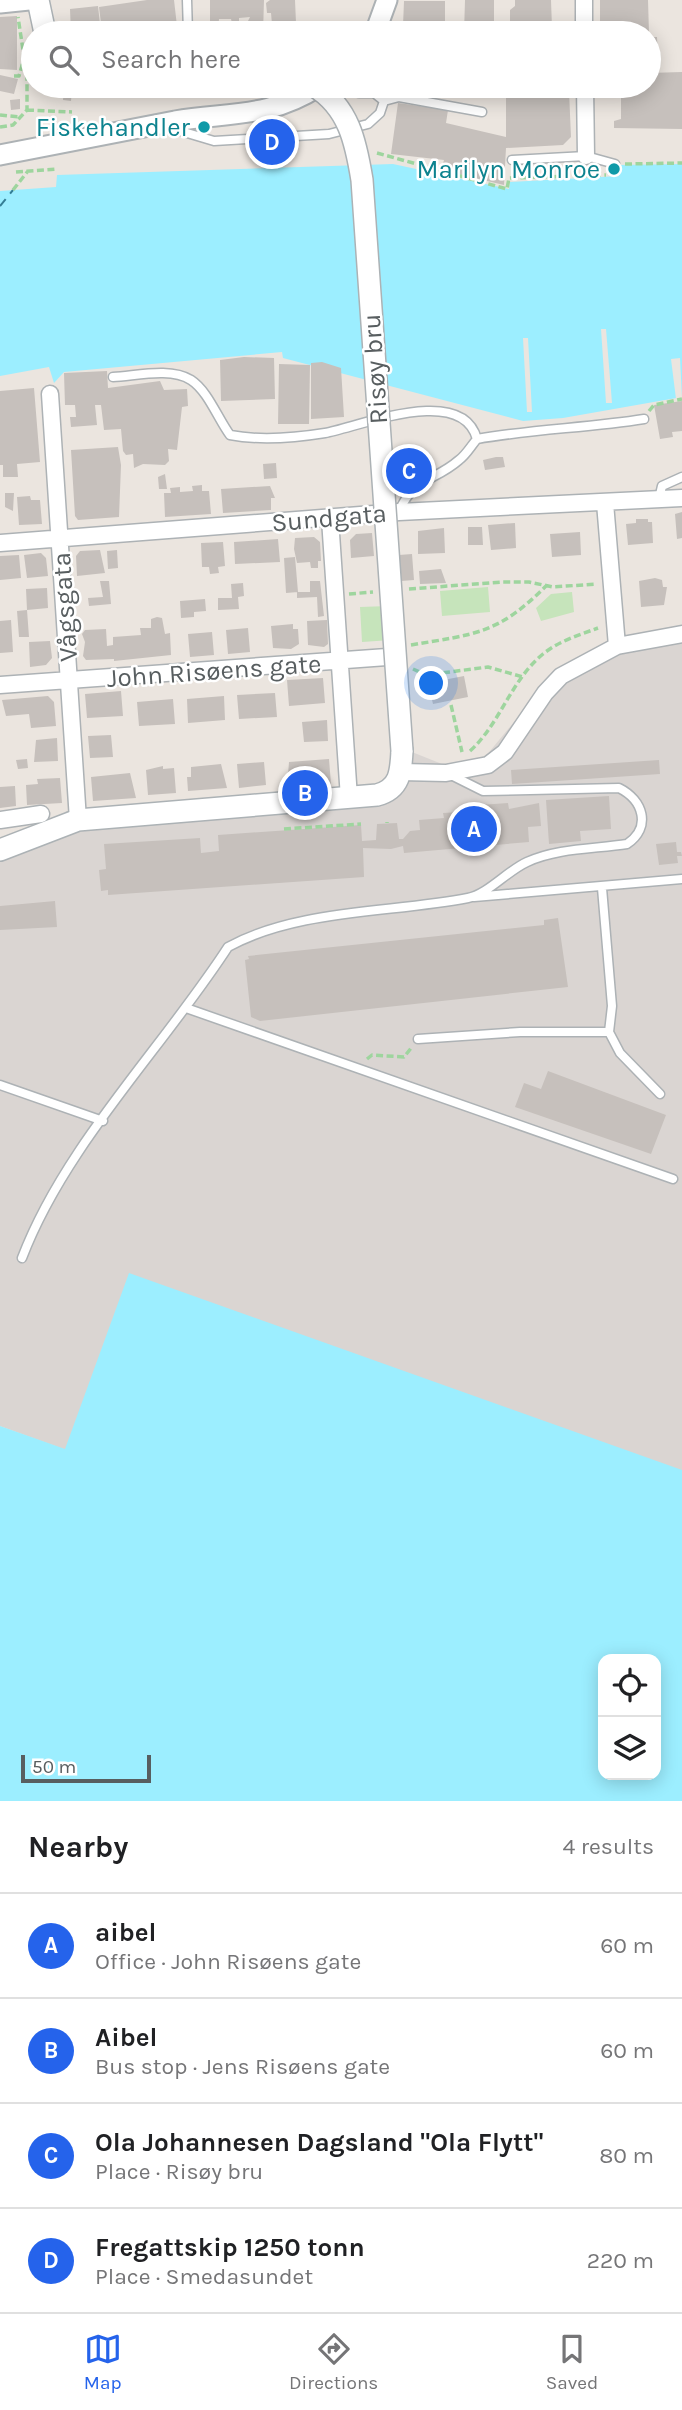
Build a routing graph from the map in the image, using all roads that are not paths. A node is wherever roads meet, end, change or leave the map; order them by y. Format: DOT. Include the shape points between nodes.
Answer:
graph roads {
  1 [pos="29,0"];
  2 [pos="187,0"];
  3 [pos="387,0"];
  4 [pos="583,0"];
  5 [pos="0,3"];
  6 [pos="188,21"];
  7 [pos="380,21"];
  8 [pos="584,21"];
  9 [pos="299,98"];
  10 [pos="330,98"];
  11 [pos="380,98"];
  12 [pos="396,98"];
  13 [pos="405,98"];
  14 [pos="585,98"];
  15 [pos="384,101"];
  16 [pos="482,112"];
  17 [pos="161,124"];
  18 [pos="0,155"];
  19 [pos="586,156"];
  20 [pos="512,160"];
  21 [pos="615,164"];
  22 [pos="113,377"];
  23 [pos="50,394"];
  24 [pos="644,419"];
  25 [pos="477,439"];
  26 [pos="682,477"];
  27 [pos="682,498"];
  28 [pos="659,499"];
  29 [pos="606,503"];
  30 [pos="399,512"];
  31 [pos="330,519"];
  32 [pos="61,539"];
  33 [pos="0,543"];
  34 [pos="682,634"];
  35 [pos="617,646"];
  36 [pos="387,657"];
  37 [pos="341,662"];
  38 [pos="70,681"];
  39 [pos="0,685"];
  40 [pos="401,762"];
  41 [pos="446,773"];
  42 [pos="349,798"];
  43 [pos="41,814"];
  44 [pos="0,820"];
  45 [pos="78,820"];
  46 [pos="0,850"];
  47 [pos="682,879"];
  48 [pos="601,888"];
  49 [pos="471,897"];
  50 [pos="186,1007"];
  51 [pos="610,1032"];
  52 [pos="418,1039"];
  53 [pos="0,1085"];
  54 [pos="660,1094"];
  55 [pos="103,1121"];
  56 [pos="673,1179"];
  57 [pos="22,1258"];
  1 -- 5 [label="street"];
  2 -- 6 [label="lane"];
  3 -- 7 [label="street"];
  4 -- 8 [label="street"];
  9 -- 17 [label="street" via="265,111"];
  10 -- 40 [label="main road, Risøy bru, bridge" via="350,126 362,180"];
  11 -- 15 [label="lane"];
  12 -- 15 [label="lane"];
  13 -- 16 [label="lane"];
  14 -- 19 [label="street"];
  15 -- 17 [label="lane" via="380,113 368,124 329,134 214,141"];
  17 -- 18 [label="street"];
  19 -- 20 [label="lane"];
  19 -- 21 [label="lane"];
  22 -- 25 [label="lane" via="166,373 191,380 230,435 251,439 328,432 417,411 456,416"];
  23 -- 32 [label="street, Vågsgata"];
  24 -- 25 [label="lane"];
  25 -- 30 [label="lane" via="460,460 415,485"];
  26 -- 28 [label="lane" via="662,486"];
  27 -- 28 [label="street, Sundgata"];
  28 -- 29 [label="street, Sundgata"];
  29 -- 30 [label="street, Sundgata"];
  29 -- 35 [label="street"];
  30 -- 31 [label="street, Sundgata"];
  31 -- 32 [label="street, Sundgata"];
  31 -- 37 [label="street"];
  32 -- 33 [label="street, Sundgata"];
  32 -- 38 [label="street, Vågsgata"];
  34 -- 35 [label="street"];
  35 -- 41 [label="street" via="561,676 498,759 479,769"];
  36 -- 37 [label="street, John Risøens gate"];
  37 -- 38 [label="street, John Risøens gate"];
  37 -- 42 [label="street"];
  38 -- 39 [label="street, John Risøens gate"];
  38 -- 45 [label="street, Vågsgata"];
  40 -- 41 [label="street"];
  40 -- 42 [label="main road" via="394,787 384,794"];
  41 -- 49 [label="lane" via="483,791 619,788 631,794 641,812 643,824 627,844 536,859"];
  42 -- 45 [label="main road"];
  43 -- 44 [label="street"];
  45 -- 46 [label="main road"];
  47 -- 48 [label="lane"];
  48 -- 49 [label="lane"];
  48 -- 51 [label="lane" via="612,1006"];
  49 -- 50 [label="lane" via="251,934 228,947"];
  50 -- 55 [label="lane"];
  50 -- 56 [label="lane"];
  51 -- 52 [label="lane"];
  51 -- 54 [label="lane" via="620,1054"];
  53 -- 55 [label="lane"];
  55 -- 57 [label="lane" via="50,1198"];
}
